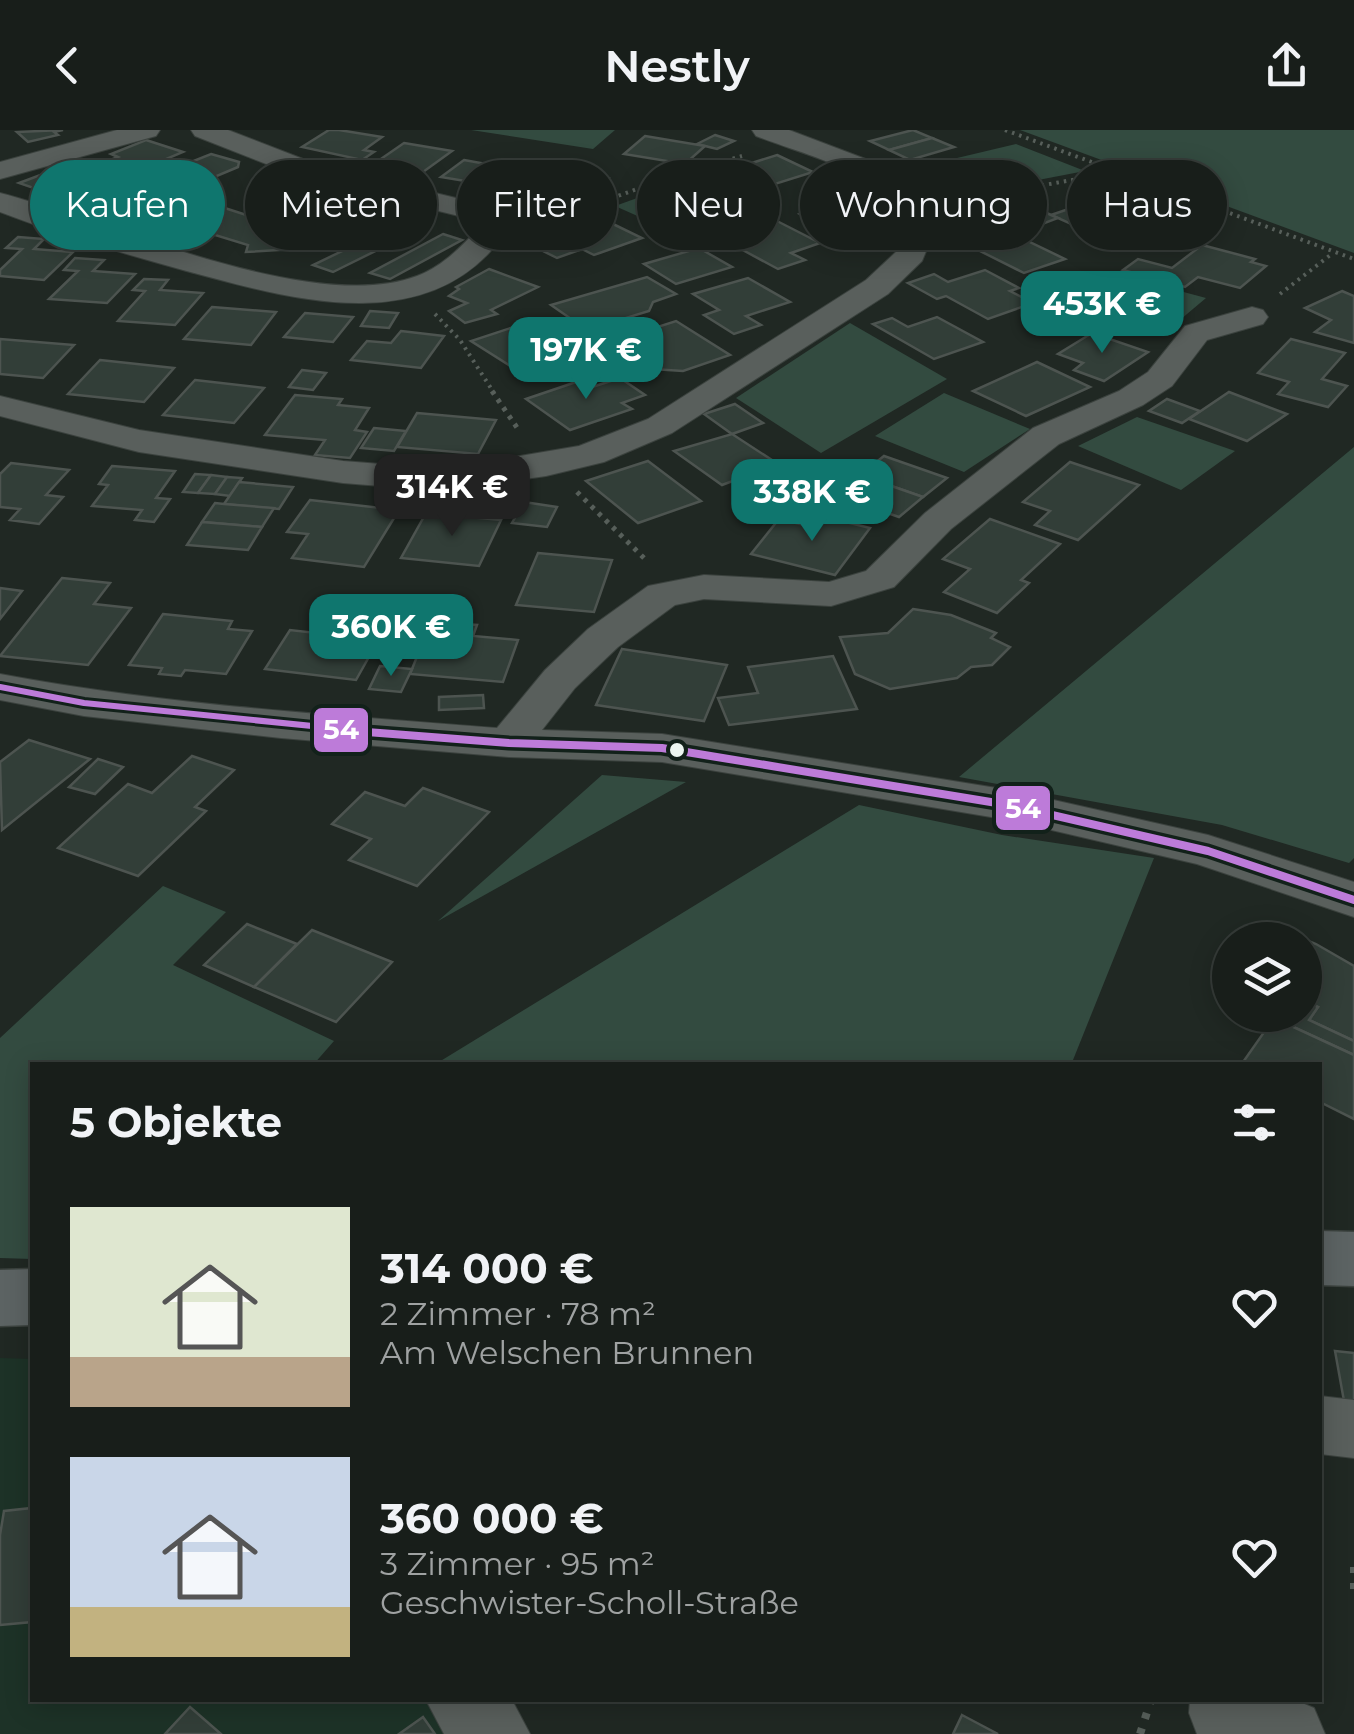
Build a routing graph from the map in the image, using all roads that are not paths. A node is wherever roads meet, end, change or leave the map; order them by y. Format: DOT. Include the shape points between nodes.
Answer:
graph roads {
  1 [pos="146,130"];
  2 [pos="204,130"];
  3 [pos="780,135"];
  4 [pos="0,171"];
  5 [pos="0,202"];
  6 [pos="1252,317"];
  7 [pos="0,406"];
  8 [pos="0,687"];
  9 [pos="508,743"];
  10 [pos="1354,900"];
  11 [pos="1322,1258"];
  12 [pos="1354,1259"];
  13 [pos="30,1297"];
  14 [pos="0,1298"];
  15 [pos="1322,1425"];
  16 [pos="1354,1429"];
  17 [pos="464,1702"];
  18 [pos="1226,1702"];
  19 [pos="493,1734"];
  20 [pos="1288,1734"];
  1 -- 4 [label="street"];
  2 -- 5 [label="street" via="307,170 483,213 492,231 475,256 400,292 364,296 301,292 118,243"];
  3 -- 7 [label="street" via="874,172 905,195 922,225 911,255 877,288 660,426 591,454 443,480 344,472 139,441"];
  6 -- 9 [label="street" via="1196,333 1160,379 1046,436 938,521 880,580 830,594 704,587 662,596 560,679"];
  8 -- 9 [label="street" via="281,725"];
  9 -- 10 [label="street" via="662,748 1009,806 1208,851"];
  11 -- 12 [label="main road"];
  13 -- 14 [label="main road"];
  15 -- 16 [label="street"];
  17 -- 19 [label="street"];
  18 -- 20 [label="street" via="1225,1713"];
}
